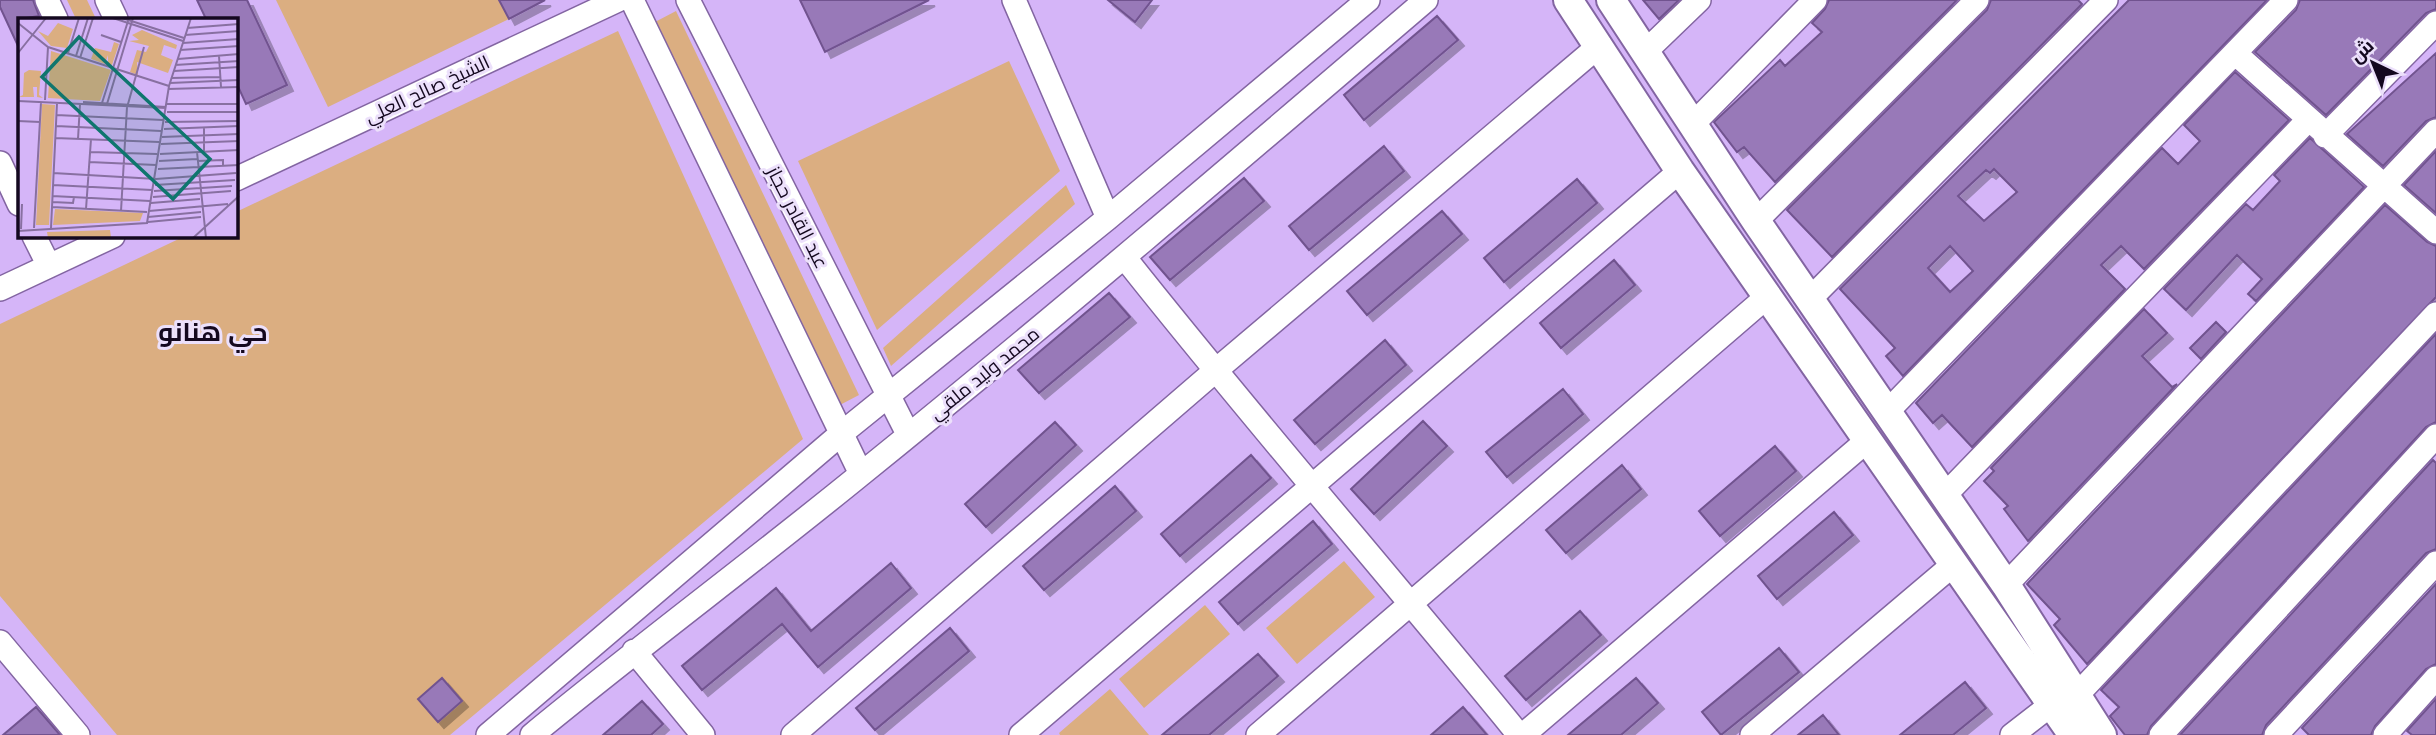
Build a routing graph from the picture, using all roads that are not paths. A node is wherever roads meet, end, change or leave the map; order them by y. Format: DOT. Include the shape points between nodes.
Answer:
graph roads {
  1 [pos="47,0"];
  2 [pos="107,0"];
  3 [pos="618,0"];
  4 [pos="632,0"];
  5 [pos="688,0"];
  6 [pos="1014,0"];
  7 [pos="1368,0"];
  8 [pos="1426,0"];
  9 [pos="1568,0"];
  10 [pos="1611,0"];
  11 [pos="1699,0"];
  12 [pos="1815,0"];
  13 [pos="1977,0"];
  14 [pos="2106,0"];
  15 [pos="2286,0"];
  16 [pos="56,18"];
  17 [pos="116,18"];
  18 [pos="2436,23"];
  19 [pos="1600,45"];
  20 [pos="1645,52"];
  21 [pos="2236,54"];
  22 [pos="1693,124"];
  23 [pos="2317,128"];
  24 [pos="2436,131"];
  25 [pos="0,163"];
  26 [pos="1681,171"];
  27 [pos="238,177"];
  28 [pos="2384,186"];
  29 [pos="18,202"];
  30 [pos="1108,218"];
  31 [pos="1756,221"];
  32 [pos="2436,232"];
  33 [pos="35,238"];
  34 [pos="109,238"];
  35 [pos="1125,258"];
  36 [pos="49,266"];
  37 [pos="0,289"];
  38 [pos="1769,295"];
  39 [pos="1811,298"];
  40 [pos="2436,314"];
  41 [pos="1214,371"];
  42 [pos="888,397"];
  43 [pos="1886,412"];
  44 [pos="842,433"];
  45 [pos="908,434"];
  46 [pos="2436,436"];
  47 [pos="1869,439"];
  48 [pos="862,474"];
  49 [pos="1311,485"];
  50 [pos="1945,495"];
  51 [pos="2436,563"];
  52 [pos="1954,564"];
  53 [pos="2006,585"];
  54 [pos="1410,601"];
  55 [pos="0,642"];
  56 [pos="634,651"];
  57 [pos="2436,678"];
  58 [pos="2064,699"];
  59 [pos="78,735"];
  60 [pos="488,735"];
  61 [pos="532,735"];
  62 [pos="703,735"];
  63 [pos="793,735"];
  64 [pos="1021,735"];
  65 [pos="1258,735"];
  66 [pos="1521,735"];
  67 [pos="1752,735"];
  68 [pos="2012,735"];
  69 [pos="2073,735"];
  70 [pos="2102,735"];
  71 [pos="2161,735"];
  72 [pos="2276,735"];
  73 [pos="2385,735"];
  1 -- 16 [label="street"];
  2 -- 17 [label="street"];
  3 -- 27 [label="street, الشيخ صالح العلي"];
  4 -- 44 [label="street"];
  5 -- 42 [label="street, عبد القادر حجاز"];
  6 -- 30 [label="street"];
  7 -- 30 [label="street"];
  8 -- 35 [label="street, محمد وليد ملقي"];
  9 -- 19 [label="main road"];
  10 -- 20 [label="main road"];
  11 -- 20 [label="street"];
  12 -- 22 [label="street"];
  13 -- 31 [label="street"];
  14 -- 39 [label="street"];
  15 -- 21 [label="street"];
  18 -- 23 [label="street"];
  19 -- 26 [label="main road"];
  19 -- 41 [label="street"];
  20 -- 22 [label="main road"];
  21 -- 23 [label="street"];
  21 -- 43 [label="street"];
  22 -- 31 [label="main road"];
  23 -- 28 [label="street"];
  23 -- 50 [label="street"];
  24 -- 28 [label="street"];
  25 -- 29 [label="street"];
  26 -- 38 [label="main road"];
  26 -- 49 [label="street"];
  28 -- 32 [label="street"];
  28 -- 53 [label="street"];
  30 -- 42 [label="street"];
  31 -- 39 [label="main road"];
  33 -- 36 [label="street"];
  34 -- 36 [label="street"];
  35 -- 41 [label="street"];
  35 -- 45 [label="street, محمد وليد ملقي"];
  36 -- 37 [label="street"];
  38 -- 47 [label="main road"];
  38 -- 54 [label="street"];
  39 -- 43 [label="main road"];
  40 -- 58 [label="street"];
  41 -- 49 [label="street"];
  41 -- 63 [label="street"];
  42 -- 44 [label="street"];
  42 -- 45 [label="street, عبد القادر حجاز"];
  43 -- 50 [label="main road"];
  44 -- 48 [label="street"];
  44 -- 60 [label="street"];
  45 -- 48 [label="street, محمد وليد ملقي"];
  46 -- 71 [label="street"];
  47 -- 52 [label="main road"];
  47 -- 66 [label="street"];
  48 -- 56 [label="street, محمد وليد ملقي"];
  49 -- 54 [label="street"];
  49 -- 64 [label="street"];
  50 -- 53 [label="main road"];
  51 -- 72 [label="street"];
  52 -- 58 [label="main road"];
  52 -- 67 [label="street"];
  53 -- 58 [label="main road"];
  54 -- 65 [label="street"];
  54 -- 66 [label="street"];
  55 -- 59 [label="street"];
  56 -- 61 [label="street, محمد وليد ملقي"];
  56 -- 62 [label="street"];
  57 -- 73 [label="street"];
  58 -- 68 [label="street"];
  58 -- 69 [label="main road"];
  58 -- 70 [label="main road"];
}
